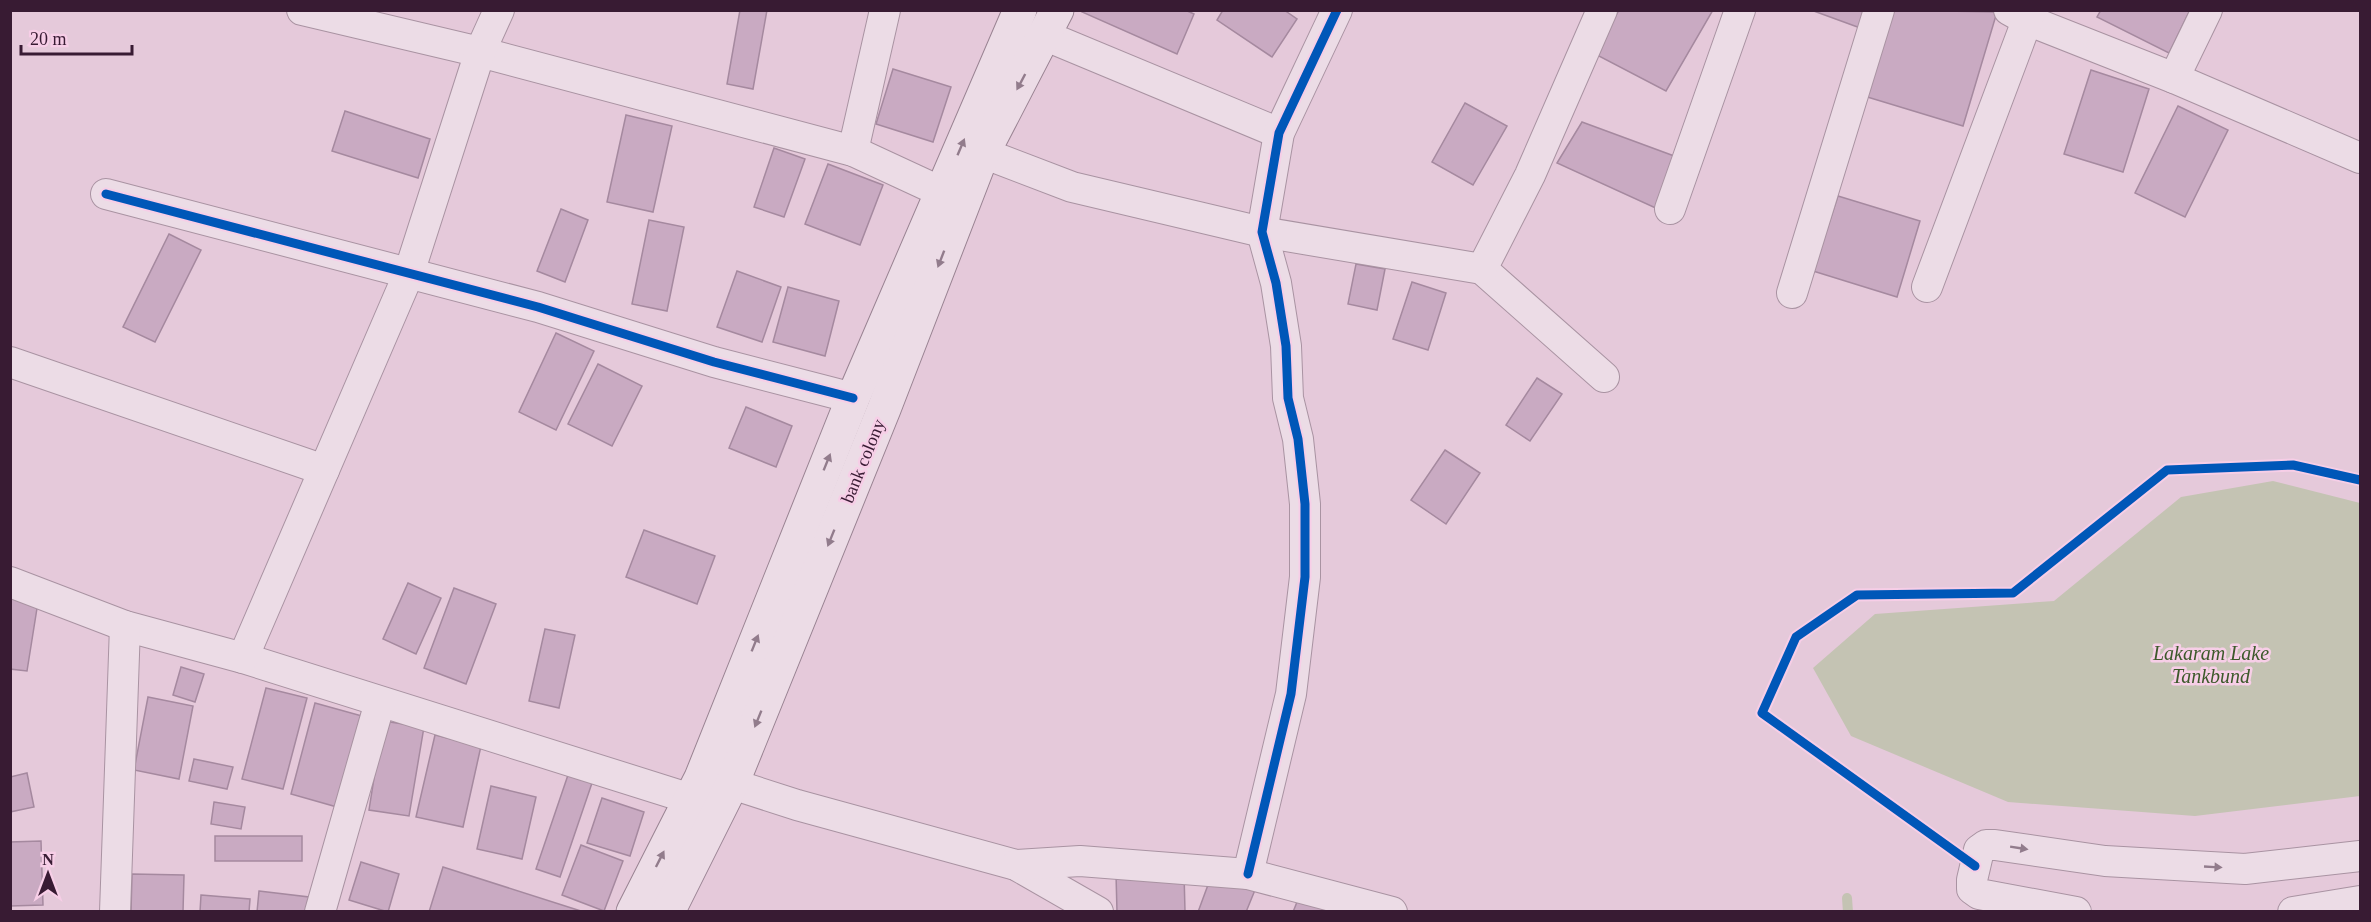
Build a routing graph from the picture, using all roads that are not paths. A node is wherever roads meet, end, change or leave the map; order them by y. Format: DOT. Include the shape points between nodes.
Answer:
graph roads {
  1 [pos="302,10"];
  2 [pos="499,10"];
  3 [pos="885,10"];
  4 [pos="1020,10"];
  5 [pos="1337,10"];
  6 [pos="1602,10"];
  7 [pos="1740,10"];
  8 [pos="1879,10"];
  9 [pos="2206,10"];
  10 [pos="2022,14"];
  11 [pos="1051,23"];
  12 [pos="480,52"];
  13 [pos="2174,78"];
  14 [pos="1279,133"];
  15 [pos="853,151"];
  16 [pos="984,153"];
  17 [pos="2361,158"];
  18 [pos="106,194"];
  19 [pos="952,197"];
  20 [pos="1670,209"];
  21 [pos="1262,232"];
  22 [pos="1482,269"];
  23 [pos="409,273"];
  24 [pos="1927,286"];
  25 [pos="1792,293"];
  26 [pos="10,362"];
  27 [pos="1604,377"];
  28 [pos="853,398"];
  29 [pos="324,470"];
  30 [pos="10,582"];
  31 [pos="125,626"];
  32 [pos="243,658"];
  33 [pos="380,702"];
  34 [pos="713,798"];
  35 [pos="2361,856"];
  36 [pos="1016,865"];
  37 [pos="1248,874"];
  38 [pos="2361,901"];
  39 [pos="115,912"];
  40 [pos="320,912"];
  41 [pos="633,912"];
  42 [pos="668,912"];
  43 [pos="1098,912"];
  44 [pos="1392,912"];
  45 [pos="2076,912"];
  46 [pos="2293,912"];
  1 -- 12 [label="street"];
  2 -- 12 [label="street"];
  3 -- 15 [label="street"];
  19 -- 4 [label="main road, one-way"];
  5 -- 14 [label="street"];
  6 -- 22 [label="street" via="1530,175"];
  7 -- 20 [label="street"];
  8 -- 25 [label="street"];
  9 -- 13 [label="street"];
  10 -- 13 [label="street"];
  10 -- 24 [label="street"];
  11 -- 14 [label="street"];
  11 -- 16 [label="main road, bank colony, one-way"];
  12 -- 15 [label="street"];
  12 -- 23 [label="street"];
  13 -- 17 [label="street"];
  14 -- 21 [label="street"];
  15 -- 19 [label="street"];
  16 -- 19 [label="main road, bank colony"];
  16 -- 21 [label="street" via="1072,187"];
  18 -- 23 [label="street"];
  19 -- 28 [label="main road"];
  19 -- 34 [label="main road, bank colony, one-way" via="884,409"];
  21 -- 22 [label="street"];
  21 -- 37 [label="street" via="1276,284 1286,346 1288,398 1298,439 1305,504 1305,577 1291,694"];
  22 -- 27 [label="street"];
  23 -- 28 [label="street" via="714,362"];
  23 -- 29 [label="street"];
  26 -- 29 [label="street"];
  34 -- 28 [label="main road, one-way"];
  29 -- 32 [label="street"];
  30 -- 31 [label="street"];
  31 -- 32 [label="street"];
  31 -- 39 [label="street"];
  32 -- 33 [label="street"];
  33 -- 34 [label="street"];
  33 -- 40 [label="street"];
  34 -- 36 [label="street" via="797,805"];
  41 -- 34 [label="main road, one-way"];
  34 -- 42 [label="main road, bank colony"];
  45 -- 35 [label="street, one-way" via="1979,894 1972,889 1979,850 1995,845 2105,861 2245,869"];
  36 -- 37 [label="street" via="1080,861"];
  36 -- 43 [label="street"];
  37 -- 44 [label="street"];
  38 -- 46 [label="street"];
}
